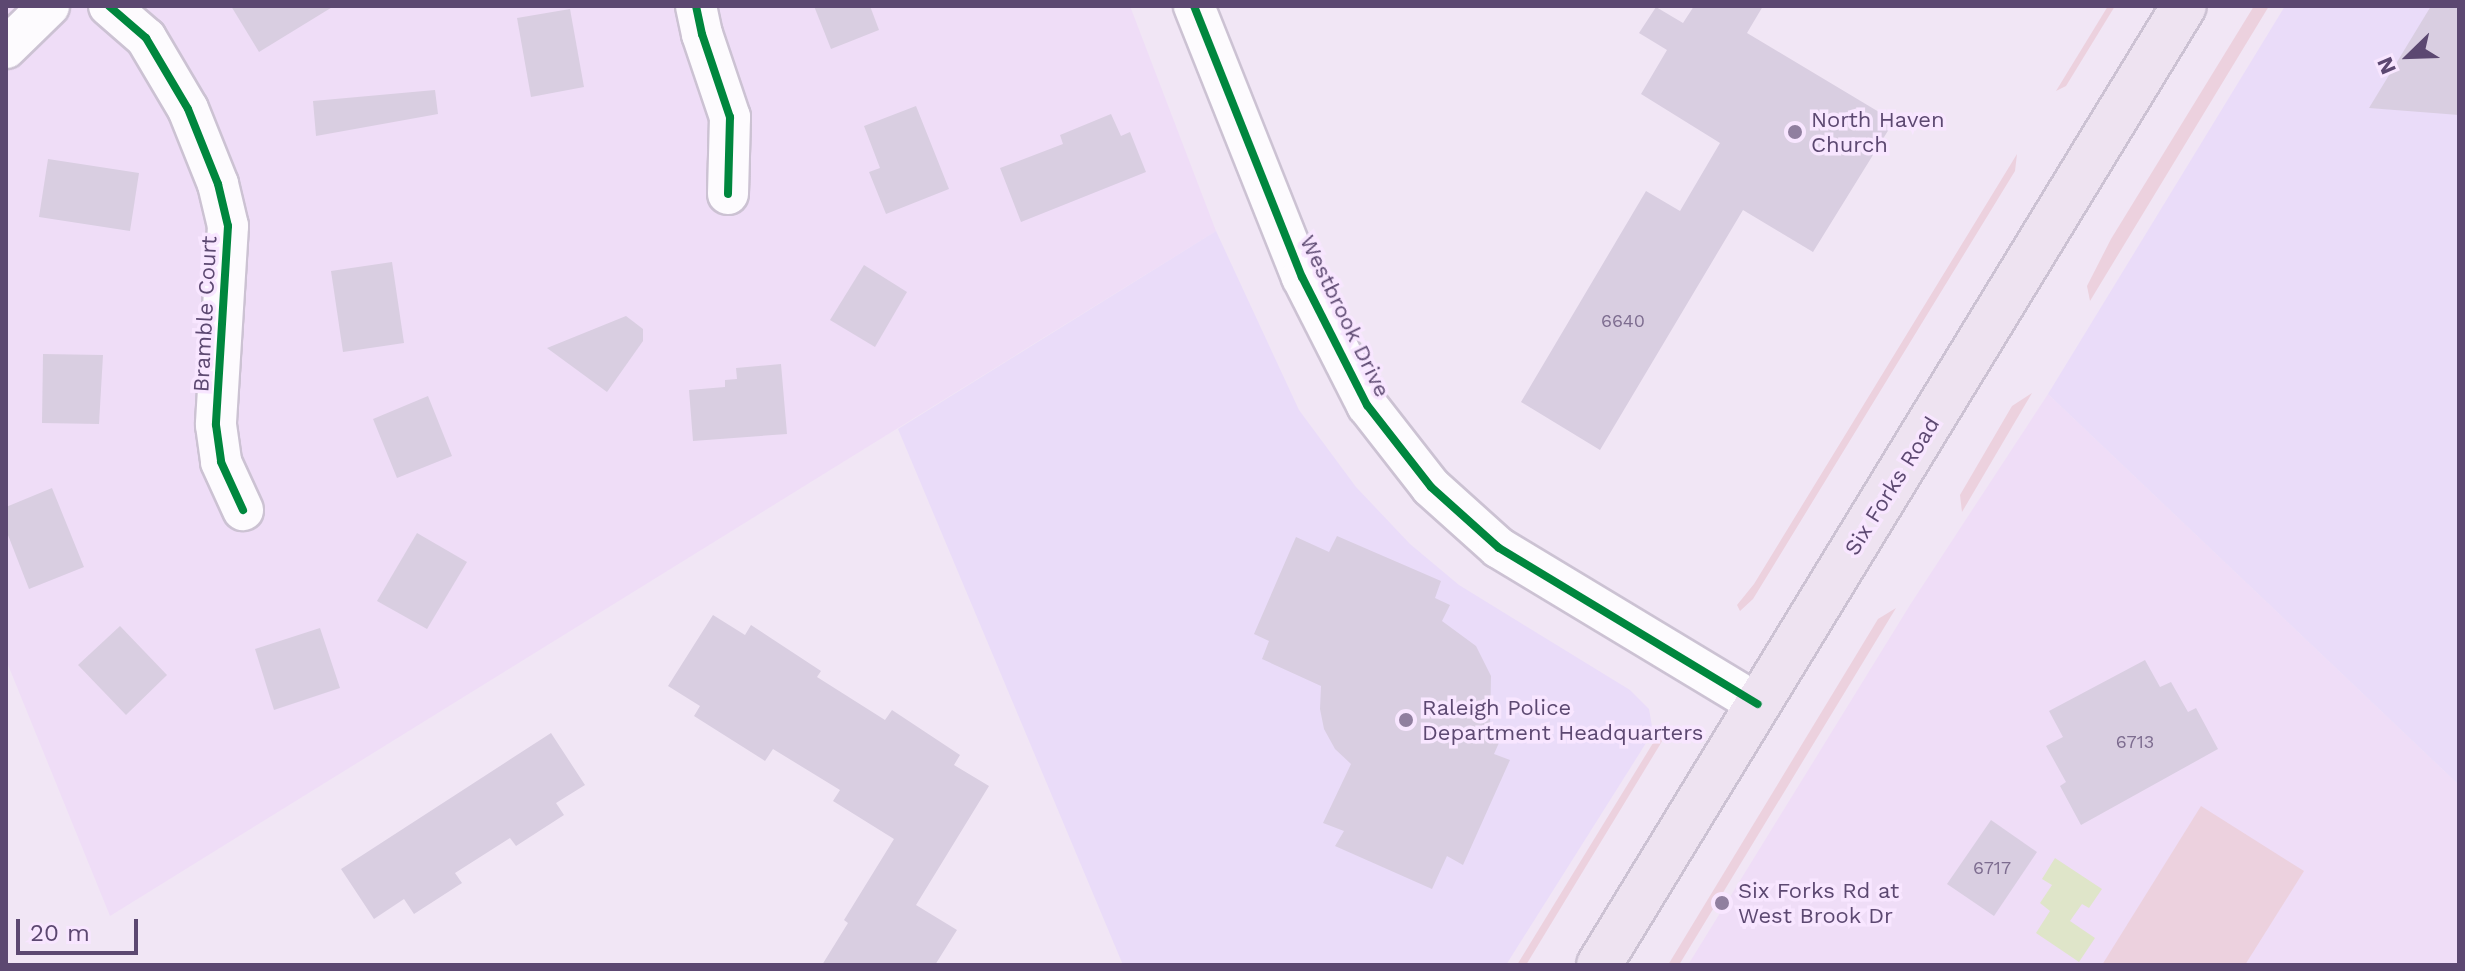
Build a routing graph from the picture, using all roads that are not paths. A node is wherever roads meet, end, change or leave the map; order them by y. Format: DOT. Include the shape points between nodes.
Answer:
graph roads {
  1 [pos="49,6"];
  2 [pos="109,6"];
  3 [pos="696,6"];
  4 [pos="1194,6"];
  5 [pos="2184,6"];
  6 [pos="6,48"];
  7 [pos="728,194"];
  8 [pos="243,510"];
  9 [pos="1758,704"];
  10 [pos="1599,965"];
  1 -- 6 [label="street"];
  2 -- 8 [label="street, Bramble Court" via="146,38 188,109 218,184 228,226 216,425 221,462"];
  3 -- 7 [label="street" via="730,117"];
  4 -- 9 [label="street, Westbrook Drive" via="1302,277 1367,405 1431,487 1499,548"];
  5 -- 9 [label="main road, Six Forks Road"];
  9 -- 10 [label="main road, Six Forks Road"];
}
